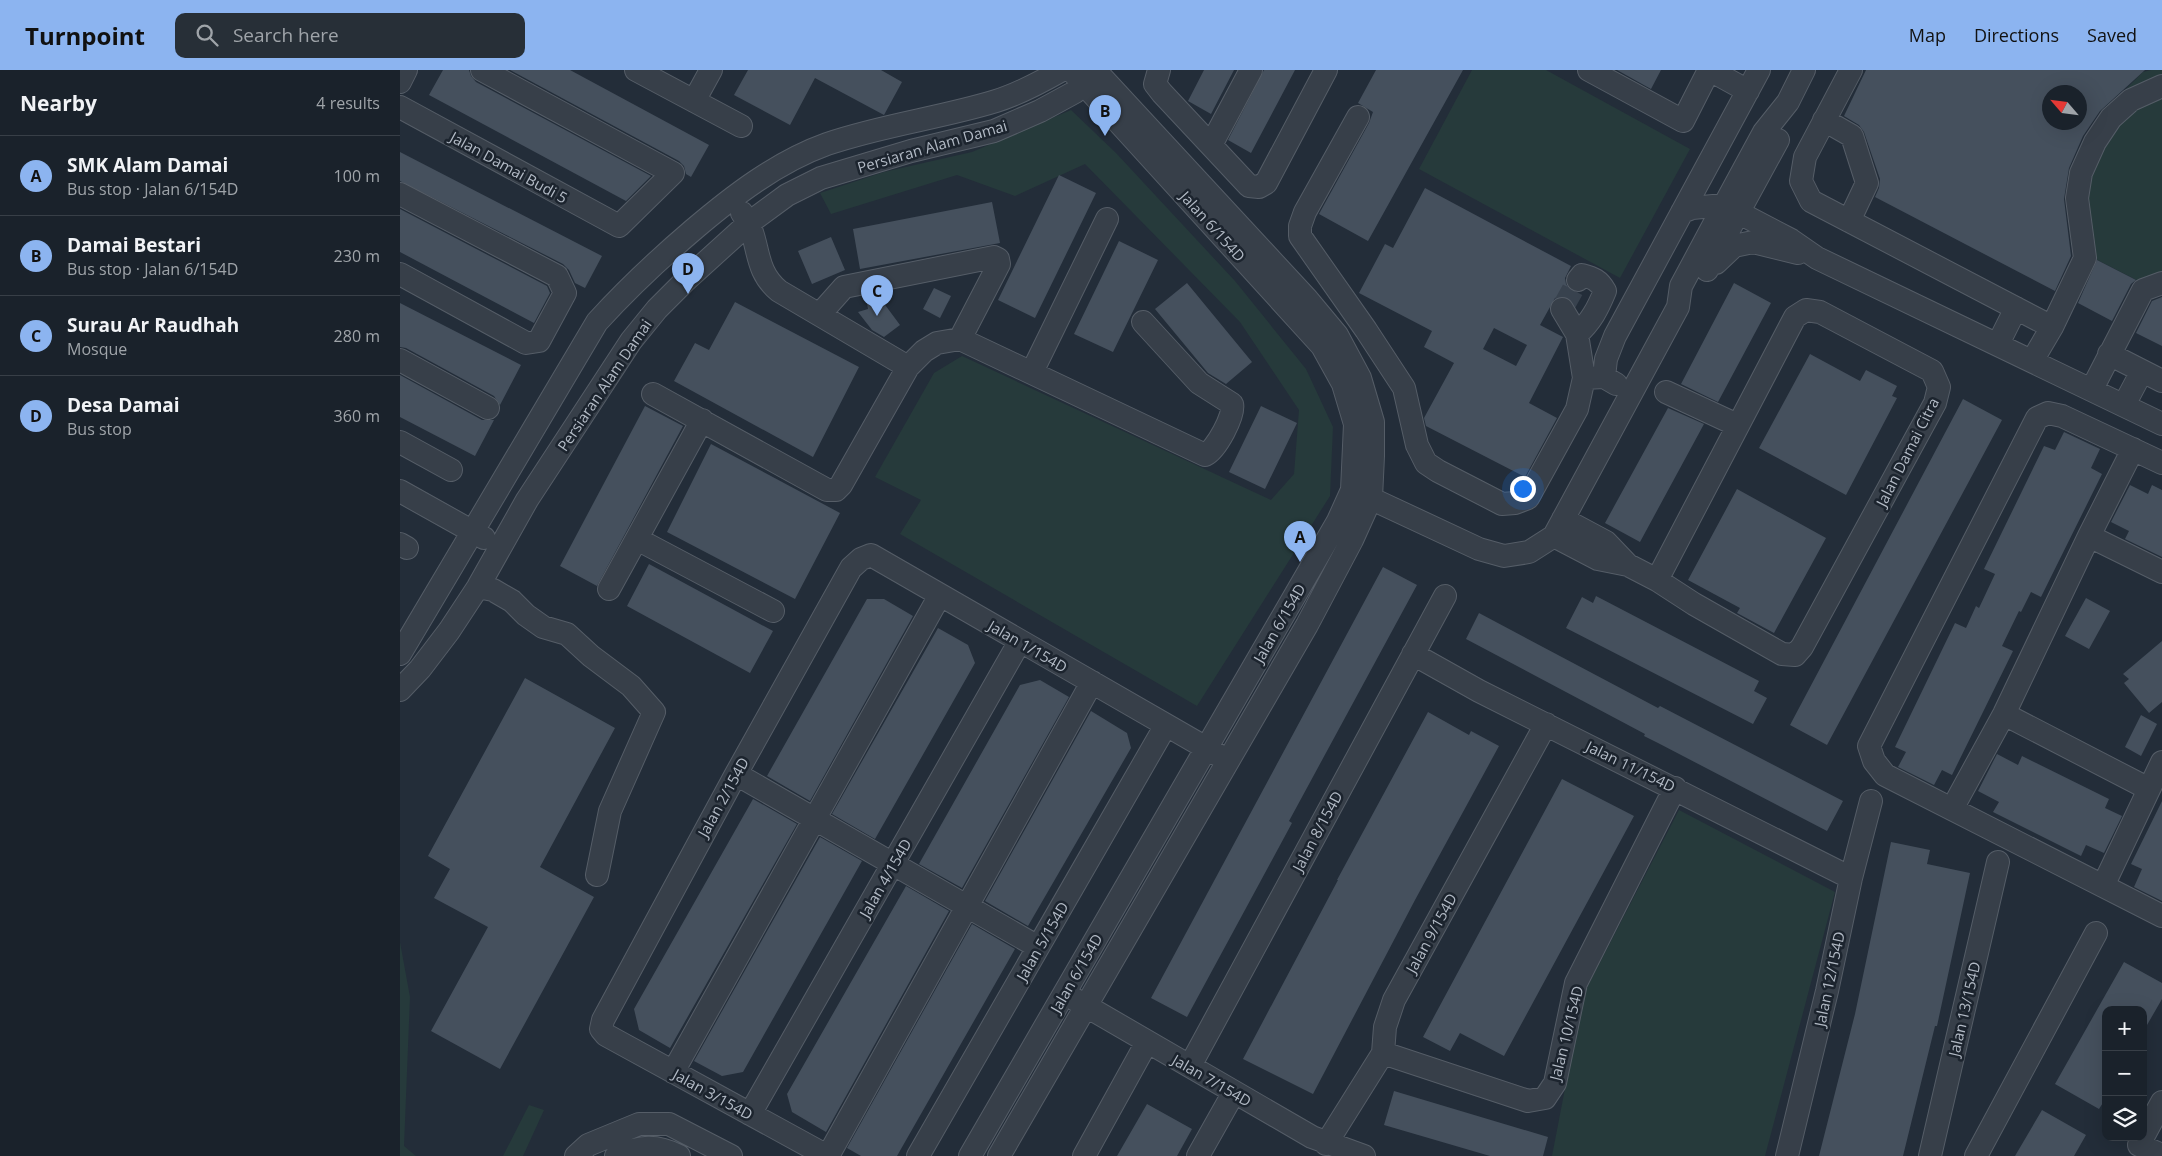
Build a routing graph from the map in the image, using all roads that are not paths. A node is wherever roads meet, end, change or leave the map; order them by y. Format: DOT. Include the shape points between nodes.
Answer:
graph roads {
  1 [pos="406,70"];
  2 [pos="482,70"];
  3 [pos="636,70"];
  4 [pos="711,70"];
  5 [pos="1062,70"];
  6 [pos="1159,70"];
  7 [pos="1251,70"];
  8 [pos="1326,70"];
  9 [pos="1589,70"];
  10 [pos="1709,70"];
  11 [pos="1758,70"];
  12 [pos="1804,70"];
  13 [pos="1851,70"];
  14 [pos="1092,79"];
  15 [pos="400,82"];
  16 [pos="2162,86"];
  17 [pos="1748,90"];
  18 [pos="694,101"];
  19 [pos="1788,102"];
  20 [pos="400,107"];
  21 [pos="1358,117"];
  22 [pos="1824,120"];
  23 [pos="741,126"];
  24 [pos="1778,140"];
  25 [pos="1211,145"];
  26 [pos="1700,179"];
  27 [pos="400,194"];
  28 [pos="730,199"];
  29 [pos="1682,212"];
  30 [pos="1725,212"];
  31 [pos="1107,219"];
  32 [pos="1849,221"];
  33 [pos="752,232"];
  34 [pos="1788,244"];
  35 [pos="1706,272"];
  36 [pos="400,274"];
  37 [pos="1578,280"];
  38 [pos="2162,284"];
  39 [pos="1678,307"];
  40 [pos="2016,308"];
  41 [pos="1562,309"];
  42 [pos="820,314"];
  43 [pos="1143,322"];
  44 [pos="2052,327"];
  45 [pos="1577,334"];
  46 [pos="960,339"];
  47 [pos="1998,344"];
  48 [pos="2110,354"];
  49 [pos="400,360"];
  50 [pos="2032,361"];
  51 [pos="908,367"];
  52 [pos="2142,371"];
  53 [pos="1032,372"];
  54 [pos="1594,377"];
  55 [pos="2162,381"];
  56 [pos="2092,389"];
  57 [pos="1666,392"];
  58 [pos="1632,393"];
  59 [pos="653,394"];
  60 [pos="2124,405"];
  61 [pos="488,408"];
  62 [pos="702,420"];
  63 [pos="2162,424"];
  64 [pos="1737,426"];
  65 [pos="400,442"];
  66 [pos="2133,449"];
  67 [pos="2162,463"];
  68 [pos="451,470"];
  69 [pos="1372,474"];
  70 [pos="498,487"];
  71 [pos="400,491"];
  72 [pos="1361,494"];
  73 [pos="1392,509"];
  74 [pos="436,510"];
  75 [pos="1559,528"];
  76 [pos="473,530"];
  77 [pos="2089,536"];
  78 [pos="636,539"];
  79 [pos="1352,540"];
  80 [pos="500,548"];
  81 [pos="851,568"];
  82 [pos="2162,572"];
  83 [pos="448,574"];
  84 [pos="1657,580"];
  85 [pos="478,587"];
  86 [pos="609,589"];
  87 [pos="940,595"];
  88 [pos="1445,596"];
  89 [pos="773,611"];
  90 [pos="1020,641"];
  91 [pos="400,654"];
  92 [pos="1412,654"];
  93 [pos="1092,682"];
  94 [pos="400,690"];
  95 [pos="2004,714"];
  96 [pos="1546,724"];
  97 [pos="1166,725"];
  98 [pos="1206,748"];
  99 [pos="1228,761"];
  100 [pos="2162,762"];
  101 [pos="736,774"];
  102 [pos="1675,788"];
  103 [pos="2149,790"];
  104 [pos="1871,801"];
  105 [pos="1952,808"];
  106 [pos="814,819"];
  107 [pos="1998,862"];
  108 [pos="893,864"];
  109 [pos="597,875"];
  110 [pos="1851,878"];
  111 [pos="2103,886"];
  112 [pos="966,906"];
  113 [pos="2162,916"];
  114 [pos="2096,933"];
  115 [pos="1038,947"];
  116 [pos="1101,980"];
  117 [pos="1065,993"];
  118 [pos="1086,1006"];
  119 [pos="1108,1019"];
  120 [pos="601,1029"];
  121 [pos="1066,1042"];
  122 [pos="1147,1042"];
  123 [pos="1383,1053"];
  124 [pos="1190,1066"];
  125 [pos="673,1072"];
  126 [pos="1234,1092"];
  127 [pos="2162,1102"];
  128 [pos="750,1114"];
  129 [pos="1326,1144"];
  130 [pos="2140,1144"];
  131 [pos="2162,1155"];
  132 [pos="576,1156"];
  133 [pos="616,1156"];
  134 [pos="679,1156"];
  135 [pos="731,1156"];
  136 [pos="828,1156"];
  137 [pos="918,1156"];
  138 [pos="970,1156"];
  139 [pos="999,1156"];
  140 [pos="1084,1156"];
  141 [pos="1198,1156"];
  142 [pos="1364,1156"];
  143 [pos="1787,1156"];
  144 [pos="1933,1156"];
  145 [pos="1976,1156"];
  1 -- 15 [label="street"];
  2 -- 20 [label="street, Jalan Damai Budi 5" via="673,174 619,226"];
  3 -- 18 [label="street"];
  4 -- 18 [label="street"];
  5 -- 28 [label="street, Persiaran Alam Damai" via="997,101 901,124 807,152"];
  6 -- 25 [label="street" via="1155,84"];
  7 -- 25 [label="street"];
  8 -- 25 [label="street" via="1266,183 1259,187 1249,186"];
  9 -- 10 [label="street" via="1683,121"];
  10 -- 17 [label="street"];
  11 -- 17 [label="street"];
  12 -- 19 [label="street"];
  13 -- 22 [label="street"];
  14 -- 33 [label="street, Persiaran Alam Damai" via="1040,111 994,131 821,178 786,194"];
  14 -- 69 [label="street, Jalan 6/154D" via="1307,299 1337,335 1360,378 1373,422"];
  14 -- 72 [label="street, Jalan 6/154D" via="1322,346 1343,384 1355,424"];
  16 -- 44 [label="street" via="2131,100 2111,118 2095,142 2081,173 2077,198 2085,258"];
  17 -- 26 [label="street"];
  18 -- 23 [label="street"];
  19 -- 24 [label="street"];
  19 -- 30 [label="street" via="1764,132"];
  21 -- 54 [label="street" via="1305,212 1300,236 1404,388 1416,445 1426,463 1502,504 1515,504 1528,498"];
  22 -- 32 [label="street" via="1852,136 1867,182"];
  22 -- 32 [label="street" via="1805,157 1801,180 1811,201"];
  24 -- 30 [label="street"];
  24 -- 34 [label="street" via="1760,203"];
  26 -- 29 [label="street"];
  26 -- 30 [label="street" via="1702,188"];
  27 -- 36 [label="street" via="557,276 565,293 539,341 526,343"];
  28 -- 33 [label="street"];
  28 -- 70 [label="street, Persiaran Alam Damai" via="630,286 597,322"];
  29 -- 30 [label="street" via="1692,208"];
  29 -- 54 [label="street"];
  30 -- 34 [label="street"];
  30 -- 35 [label="street"];
  30 -- 39 [label="street" via="1681,286"];
  31 -- 53 [label="street"];
  32 -- 40 [label="street"];
  33 -- 42 [label="street" via="757,257 769,283"];
  33 -- 80 [label="street, Persiaran Alam Damai" via="686,280 631,341"];
  34 -- 35 [label="street" via="1753,242 1734,246"];
  34 -- 47 [label="street"];
  35 -- 39 [label="street" via="1694,295"];
  37 -- 45 [label="street" via="1582,275 1594,278 1605,291 1598,310"];
  38 -- 48 [label="street" via="2143,290"];
  39 -- 58 [label="street"];
  40 -- 44 [label="street"];
  40 -- 47 [label="street"];
  41 -- 45 [label="street"];
  42 -- 46 [label="street" via="844,287 994,257 999,264"];
  42 -- 51 [label="street"];
  43 -- 53 [label="street" via="1199,383 1232,404 1229,422 1212,452 1205,455"];
  44 -- 50 [label="street"];
  45 -- 54 [label="street"];
  46 -- 51 [label="street" via="937,343"];
  46 -- 53 [label="street"];
  47 -- 50 [label="street"];
  48 -- 52 [label="street"];
  48 -- 56 [label="street"];
  49 -- 61 [label="street"];
  50 -- 56 [label="street"];
  51 -- 62 [label="street" via="836,490 828,490"];
  52 -- 55 [label="street"];
  52 -- 60 [label="street"];
  54 -- 58 [label="street"];
  56 -- 60 [label="street"];
  57 -- 64 [label="street"];
  58 -- 75 [label="street"];
  59 -- 62 [label="street"];
  60 -- 63 [label="street"];
  62 -- 78 [label="street"];
  64 -- 84 [label="street, Jalan Damai Citra"];
  64 -- 84 [label="street, Jalan Damai Citra" via="1795,317 1806,310 1820,312 1932,371 1939,387 1935,403 1795,655 1782,654"];
  65 -- 68 [label="street"];
  66 -- 67 [label="street"];
  66 -- 77 [label="street"];
  66 -- 105 [label="street" via="2062,416 2048,412 2037,418 1869,746 1874,761 1885,775"];
  69 -- 72 [label="street, Jalan 6/154D"];
  69 -- 73 [label="street"];
  70 -- 74 [label="street" via="470,509"];
  70 -- 76 [label="street, Persiaran Alam Damai"];
  71 -- 74 [label="street"];
  72 -- 73 [label="street"];
  72 -- 79 [label="street, Jalan 6/154D"];
  72 -- 98 [label="street, Jalan 6/154D" via="1338,521"];
  73 -- 75 [label="street" via="1479,549 1504,556 1529,552"];
  73 -- 79 [label="street" via="1370,521"];
  74 -- 76 [label="street"];
  74 -- 83 [label="street" via="455,542"];
  75 -- 84 [label="street, Jalan Damai Citra" via="1606,542 1628,565"];
  76 -- 80 [label="street"];
  76 -- 83 [label="street, Persiaran Alam Damai"];
  77 -- 82 [label="street"];
  77 -- 95 [label="street"];
  78 -- 86 [label="street"];
  78 -- 89 [label="street"];
  79 -- 99 [label="street, Jalan 6/154D"];
  80 -- 85 [label="street, Persiaran Alam Damai"];
  81 -- 87 [label="street, Jalan 1/154D" via="871,555"];
  81 -- 101 [label="street, Jalan 2/154D"];
  83 -- 91 [label="street, Persiaran Alam Damai"];
  85 -- 94 [label="street, Persiaran Alam Damai" via="450,632"];
  85 -- 109 [label="street" via="493,590 512,601 543,627 568,634 631,686 654,712 610,811"];
  87 -- 90 [label="street, Jalan 1/154D"];
  87 -- 106 [label="street"];
  88 -- 92 [label="street, Jalan 8/154D"];
  90 -- 93 [label="street, Jalan 1/154D"];
  90 -- 108 [label="street, Jalan 4/154D"];
  92 -- 96 [label="street, Jalan 11/154D"];
  92 -- 124 [label="street, Jalan 8/154D"];
  93 -- 97 [label="street, Jalan 1/154D"];
  93 -- 112 [label="street"];
  95 -- 103 [label="street"];
  95 -- 105 [label="street"];
  96 -- 102 [label="street, Jalan 11/154D"];
  96 -- 123 [label="street, Jalan 9/154D" via="1394,1000 1385,1027"];
  97 -- 98 [label="street, Jalan 1/154D"];
  97 -- 115 [label="street, Jalan 5/154D"];
  98 -- 99 [label="street, Jalan 1/154D"];
  98 -- 117 [label="street, Jalan 6/154D"];
  99 -- 116 [label="street, Jalan 6/154D"];
  100 -- 103 [label="street"];
  101 -- 106 [label="street"];
  101 -- 120 [label="street, Jalan 2/154D"];
  102 -- 110 [label="street, Jalan 11/154D"];
  102 -- 123 [label="street, Jalan 10/154D" via="1576,983 1555,1083 1545,1098 1528,1101"];
  103 -- 111 [label="street"];
  104 -- 110 [label="street, Jalan 12/154D"];
  105 -- 111 [label="street"];
  106 -- 108 [label="street"];
  106 -- 125 [label="street"];
  107 -- 144 [label="street, Jalan 13/154D"];
  108 -- 112 [label="street"];
  108 -- 128 [label="street, Jalan 4/154D"];
  110 -- 143 [label="street, Jalan 12/154D"];
  111 -- 113 [label="street"];
  112 -- 115 [label="street"];
  112 -- 136 [label="street"];
  114 -- 145 [label="street"];
  115 -- 137 [label="street, Jalan 5/154D"];
  116 -- 118 [label="street, Jalan 6/154D"];
  116 -- 119 [label="street" via="1097,994"];
  117 -- 118 [label="street, Jalan 7/154D"];
  117 -- 138 [label="street, Jalan 6/154D"];
  118 -- 119 [label="street, Jalan 7/154D"];
  118 -- 121 [label="street, Jalan 6/154D"];
  119 -- 121 [label="street" via="1086,1020 1078,1024"];
  119 -- 122 [label="street, Jalan 7/154D"];
  120 -- 125 [label="street, Jalan 3/154D" via="606,1036"];
  121 -- 139 [label="street, Jalan 6/154D"];
  122 -- 124 [label="street, Jalan 7/154D"];
  122 -- 140 [label="street"];
  123 -- 129 [label="street, Jalan 9/154D"];
  124 -- 126 [label="street, Jalan 7/154D"];
  125 -- 128 [label="street, Jalan 3/154D"];
  126 -- 129 [label="street, Jalan 7/154D"];
  126 -- 141 [label="street"];
  127 -- 130 [label="street"];
  128 -- 136 [label="street, Jalan 3/154D"];
  129 -- 142 [label="street, Jalan 7/154D"];
  130 -- 131 [label="street"];
  132 -- 135 [label="street" via="588,1145 639,1124 670,1124"];
  133 -- 134 [label="street" via="632,1149 663,1148"];
}
